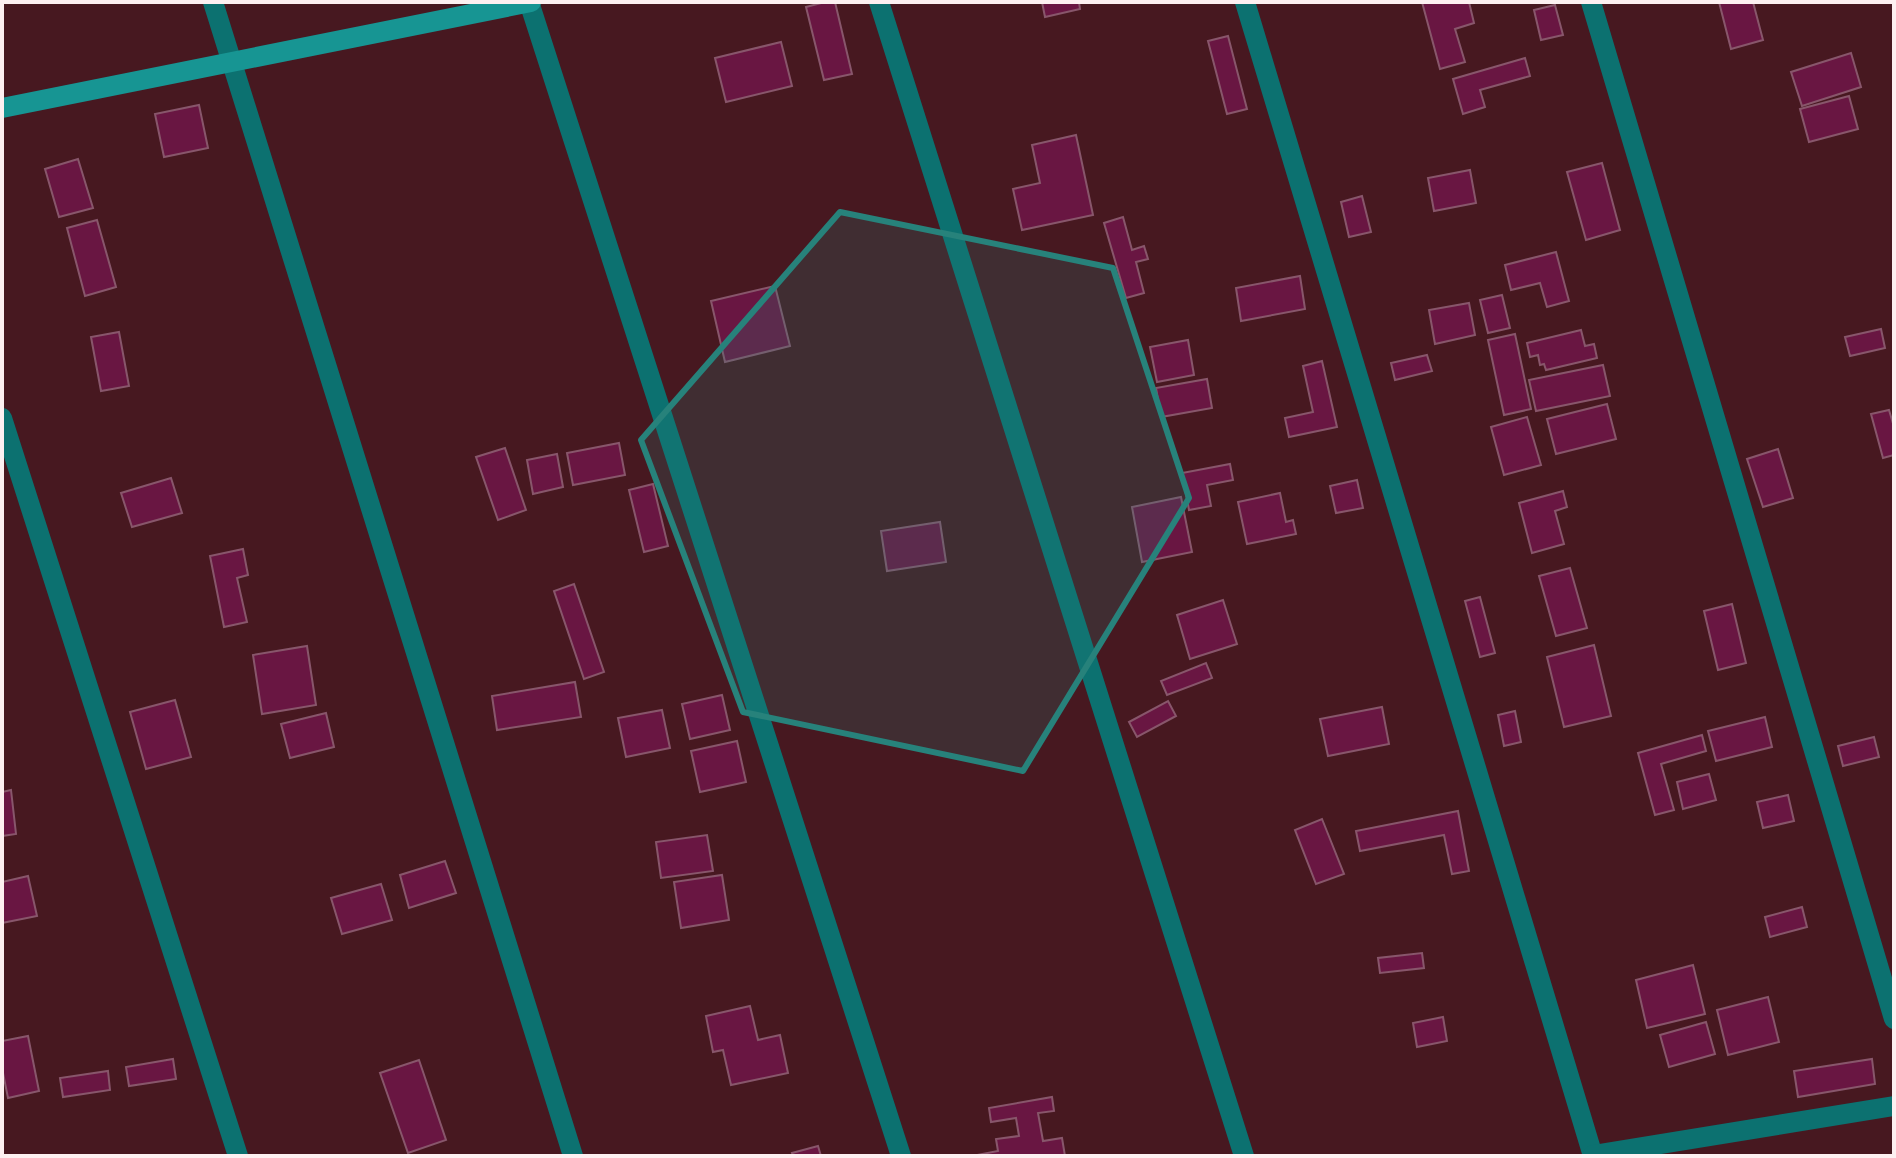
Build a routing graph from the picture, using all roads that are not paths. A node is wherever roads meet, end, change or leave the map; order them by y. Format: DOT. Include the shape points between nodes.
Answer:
graph roads {
  1 [pos="213,2"];
  2 [pos="530,2"];
  3 [pos="879,2"];
  4 [pos="1245,2"];
  5 [pos="1591,2"];
  6 [pos="232,62"];
  7 [pos="2,108"];
  8 [pos="2,418"];
  9 [pos="1894,1019"];
  10 [pos="1894,1106"];
  11 [pos="1593,1155"];
  12 [pos="238,1156"];
  13 [pos="573,1156"];
  14 [pos="901,1156"];
  15 [pos="1244,1156"];
  1 -- 6 [label="street"];
  2 -- 6 [label="main road"];
  2 -- 14 [label="street"];
  3 -- 15 [label="street"];
  4 -- 11 [label="street"];
  5 -- 9 [label="street"];
  6 -- 7 [label="main road"];
  6 -- 13 [label="street"];
  8 -- 12 [label="street"];
  10 -- 11 [label="street"];
}
